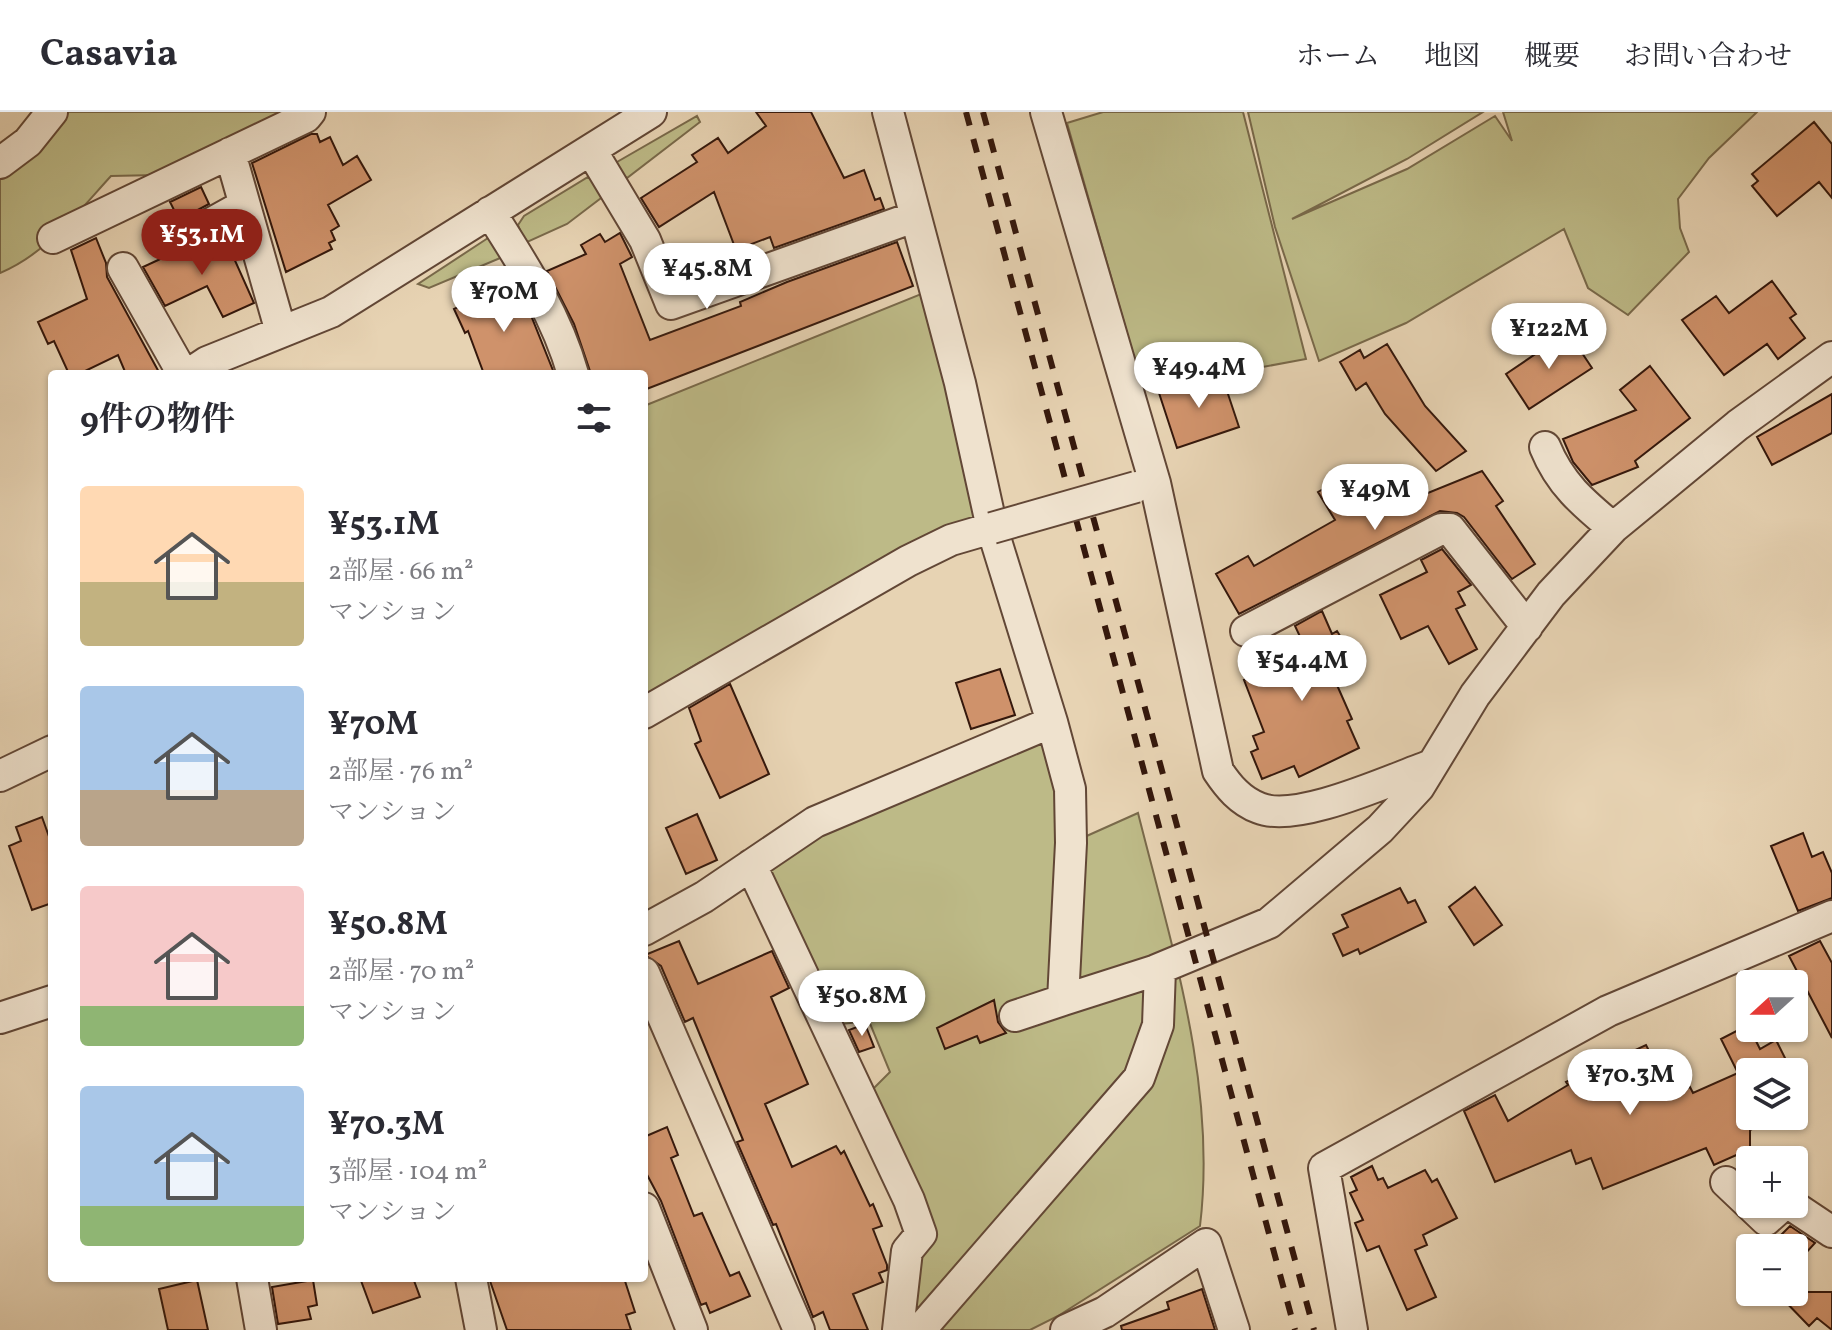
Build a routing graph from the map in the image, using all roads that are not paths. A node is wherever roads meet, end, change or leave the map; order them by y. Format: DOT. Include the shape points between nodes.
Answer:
graph roads {
  1 [pos="52,112"];
  2 [pos="310,112"];
  3 [pos="651,112"];
  4 [pos="888,112"];
  5 [pos="1046,112"];
  6 [pos="591,150"];
  7 [pos="230,153"];
  8 [pos="0,163"];
  9 [pos="244,205"];
  10 [pos="490,212"];
  11 [pos="914,217"];
  12 [pos="53,238"];
  13 [pos="181,240"];
  14 [pos="123,268"];
  15 [pos="281,332"];
  16 [pos="1832,357"];
  17 [pos="181,370"];
  18 [pos="195,370"];
  19 [pos="572,370"];
  20 [pos="1545,447"];
  21 [pos="1145,485"];
  22 [pos="992,528"];
  23 [pos="1613,528"];
  24 [pos="1527,627"];
  25 [pos="1246,631"];
  26 [pos="648,711"];
  27 [pos="1052,722"];
  28 [pos="48,753"];
  29 [pos="1432,765"];
  30 [pos="0,776"];
  31 [pos="751,865"];
  32 [pos="1832,916"];
  33 [pos="648,928"];
  34 [pos="1156,970"];
  35 [pos="648,982"];
  36 [pos="1063,1000"];
  37 [pos="48,1002"];
  38 [pos="1015,1016"];
  39 [pos="0,1018"];
  40 [pos="1726,1182"];
  41 [pos="1736,1192"];
  42 [pos="1808,1217"];
  43 [pos="648,1218"];
  44 [pos="1832,1232"];
  45 [pos="253,1282"];
  46 [pos="472,1282"];
  47 [pos="261,1330"];
  48 [pos="481,1330"];
  49 [pos="692,1330"];
  50 [pos="799,1330"];
  51 [pos="898,1330"];
  52 [pos="920,1330"];
  53 [pos="1066,1330"];
  54 [pos="1234,1330"];
  55 [pos="1352,1330"];
  1 -- 8 [label="street" via="28,142"];
  2 -- 7 [label="street"];
  3 -- 6 [label="street"];
  4 -- 11 [label="street"];
  5 -- 21 [label="street"];
  6 -- 10 [label="street"];
  6 -- 11 [label="street" via="645,240 671,304"];
  7 -- 9 [label="street"];
  7 -- 12 [label="street"];
  9 -- 13 [label="street"];
  9 -- 15 [label="street"];
  10 -- 15 [label="street" via="331,312"];
  10 -- 19 [label="street" via="532,277"];
  11 -- 22 [label="street" via="960,383"];
  14 -- 17 [label="street"];
  15 -- 18 [label="street"];
  16 -- 23 [label="street" via="1738,425"];
  20 -- 23 [label="street" via="1573,496"];
  21 -- 22 [label="street, bridge"];
  21 -- 29 [label="street" via="1218,771 1231,790 1260,809 1303,811"];
  22 -- 26 [label="street" via="908,561"];
  22 -- 27 [label="street"];
  23 -- 24 [label="street"];
  24 -- 25 [label="street" via="1450,529 1441,529"];
  24 -- 29 [label="street" via="1475,695"];
  27 -- 31 [label="street" via="815,822"];
  27 -- 36 [label="street" via="1070,789"];
  28 -- 30 [label="street"];
  29 -- 34 [label="street" via="1380,829 1269,923"];
  31 -- 33 [label="street"];
  31 -- 51 [label="street" via="921,1234 907,1251"];
  32 -- 55 [label="street" via="1608,1011 1324,1168"];
  34 -- 36 [label="street"];
  34 -- 52 [label="street" via="1160,969 1158,1025 1139,1078"];
  35 -- 50 [label="street"];
  36 -- 38 [label="street"];
  37 -- 39 [label="street"];
  40 -- 41 [label="street"];
  42 -- 44 [label="street"];
  43 -- 49 [label="street"];
  45 -- 47 [label="street"];
  46 -- 48 [label="street"];
  53 -- 54 [label="street" via="1105,1312 1206,1244"];
}
